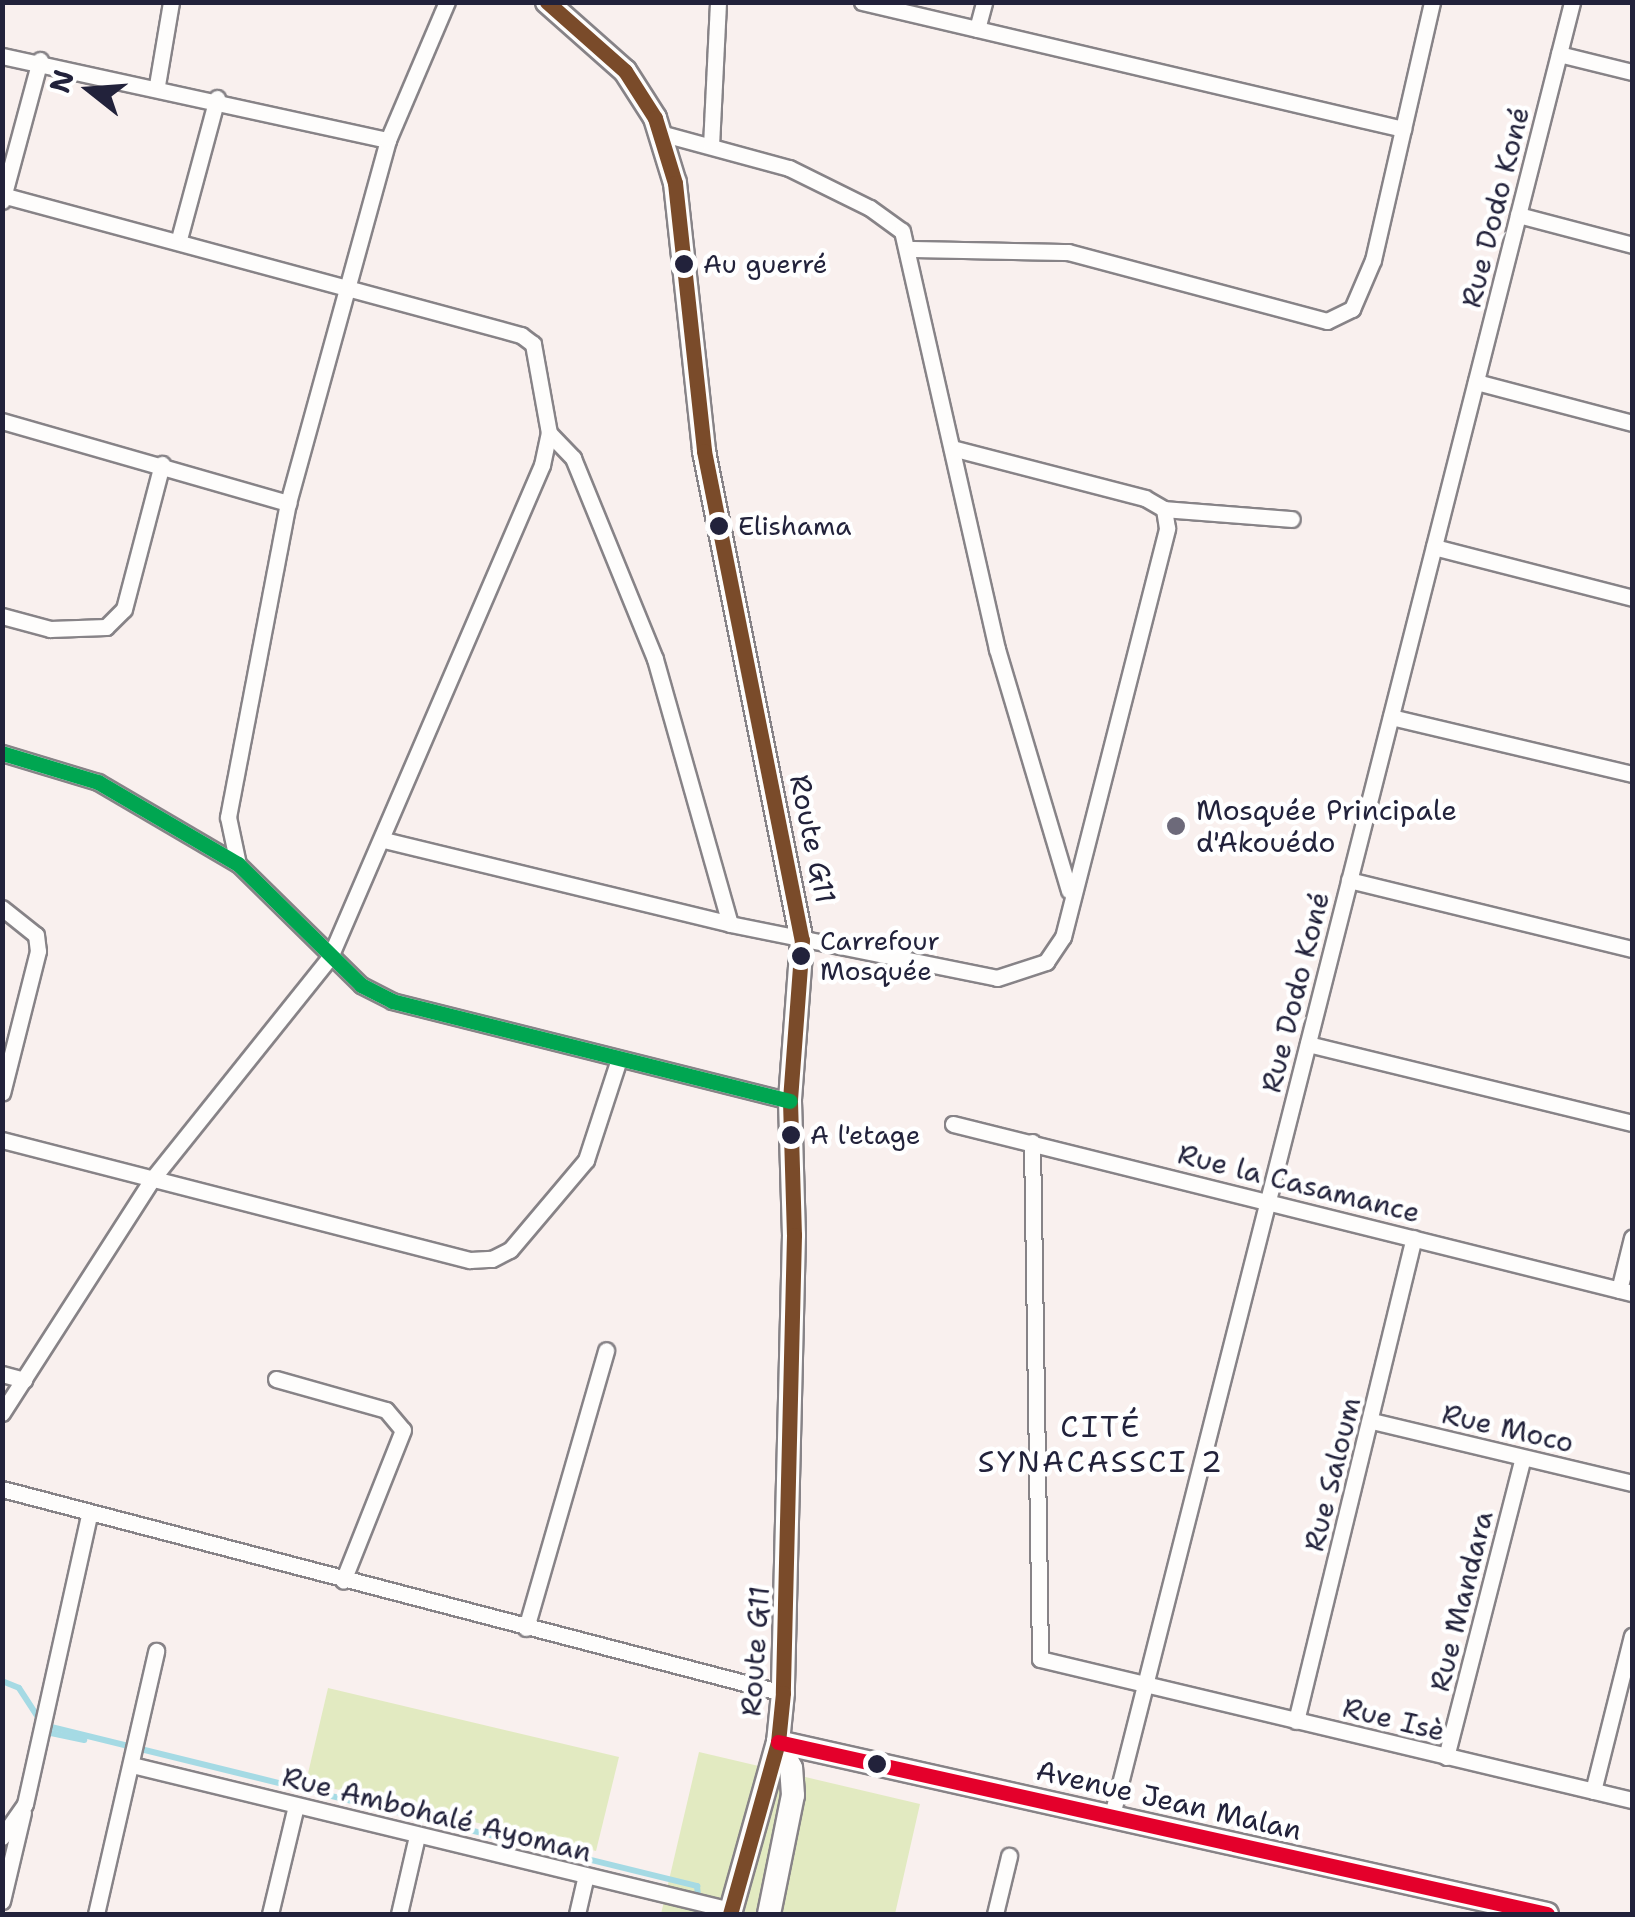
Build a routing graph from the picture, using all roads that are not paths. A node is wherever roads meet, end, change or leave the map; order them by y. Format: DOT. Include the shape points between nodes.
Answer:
graph roads {
  1 [pos="170,2"];
  2 [pos="447,2"];
  3 [pos="547,2"];
  4 [pos="718,2"];
  5 [pos="862,2"];
  6 [pos="984,2"];
  7 [pos="1432,2"];
  8 [pos="1572,2"];
  9 [pos="977,29"];
  10 [pos="1559,54"];
  11 [pos="2,56"];
  12 [pos="40,60"];
  13 [pos="1632,72"];
  14 [pos="157,85"];
  15 [pos="217,98"];
  16 [pos="1402,128"];
  17 [pos="660,132"];
  18 [pos="388,140"];
  19 [pos="711,146"];
  20 [pos="3,197"];
  21 [pos="1518,215"];
  22 [pos="180,239"];
  23 [pos="1632,244"];
  24 [pos="908,249"];
  25 [pos="346,287"];
  26 [pos="1476,382"];
  27 [pos="2,422"];
  28 [pos="1632,423"];
  29 [pos="549,433"];
  30 [pos="952,448"];
  31 [pos="162,464"];
  32 [pos="288,503"];
  33 [pos="1164,509"];
  34 [pos="1292,519"];
  35 [pos="1434,548"];
  36 [pos="1632,598"];
  37 [pos="2,616"];
  38 [pos="1391,717"];
  39 [pos="2,753"];
  40 [pos="1632,774"];
  41 [pos="384,840"];
  42 [pos="238,864"];
  43 [pos="1349,880"];
  44 [pos="1070,894"];
  45 [pos="2,908"];
  46 [pos="730,924"];
  47 [pos="802,940"];
  48 [pos="1632,949"];
  49 [pos="330,956"];
  50 [pos="1308,1044"];
  51 [pos="618,1059"];
  52 [pos="2,1093"];
  53 [pos="790,1101"];
  54 [pos="1632,1123"];
  55 [pos="953,1124"];
  56 [pos="2,1140"];
  57 [pos="1032,1142"];
  58 [pos="153,1178"];
  59 [pos="1269,1201"];
  60 [pos="1414,1238"];
  61 [pos="1632,1238"];
  62 [pos="1626,1291"];
  63 [pos="606,1350"];
  64 [pos="2,1374"];
  65 [pos="24,1380"];
  66 [pos="276,1380"];
  67 [pos="2,1414"];
  68 [pos="1372,1421"];
  69 [pos="1524,1458"];
  70 [pos="1632,1483"];
  71 [pos="2,1489"];
  72 [pos="88,1515"];
  73 [pos="343,1581"];
  74 [pos="526,1628"];
  75 [pos="1632,1636"];
  76 [pos="156,1650"];
  77 [pos="1145,1684"];
  78 [pos="783,1693"];
  79 [pos="1296,1721"];
  80 [pos="778,1742"];
  81 [pos="1446,1758"];
  82 [pos="132,1765"];
  83 [pos="1593,1791"];
  84 [pos="1632,1800"];
  85 [pos="25,1804"];
  86 [pos="296,1806"];
  87 [pos="1111,1819"];
  88 [pos="2,1836"];
  89 [pos="416,1836"];
  90 [pos="1008,1856"];
  91 [pos="586,1876"];
  92 [pos="2,1901"];
  93 [pos="731,1912"];
  94 [pos="96,1914"];
  95 [pos="270,1914"];
  96 [pos="399,1914"];
  97 [pos="576,1914"];
  98 [pos="769,1914"];
  99 [pos="995,1914"];
  100 [pos="1547,1914"];
  1 -- 14 [label="street"];
  2 -- 18 [label="street"];
  3 -- 17 [label="street, Route G11" via="625,71"];
  4 -- 19 [label="street"];
  5 -- 9 [label="street"];
  6 -- 9 [label="street"];
  7 -- 16 [label="street"];
  8 -- 10 [label="street, Rue Dodo Koné"];
  9 -- 16 [label="street"];
  10 -- 13 [label="street"];
  10 -- 21 [label="street, Rue Dodo Koné"];
  11 -- 12 [label="street"];
  12 -- 14 [label="street"];
  12 -- 20 [label="street"];
  14 -- 15 [label="street"];
  15 -- 18 [label="street"];
  15 -- 22 [label="street"];
  16 -- 24 [label="street" via="1373,260 1352,309 1326,320 1106,259"];
  17 -- 19 [label="street"];
  17 -- 47 [label="street, Route G11" via="675,182 719,539"];
  18 -- 25 [label="street"];
  19 -- 24 [label="street" via="789,168 870,208 902,231"];
  20 -- 22 [label="street"];
  21 -- 23 [label="street"];
  21 -- 26 [label="street, Rue Dodo Koné"];
  22 -- 25 [label="street"];
  24 -- 30 [label="street"];
  25 -- 29 [label="street" via="529,338"];
  25 -- 32 [label="street"];
  26 -- 28 [label="street"];
  26 -- 35 [label="street, Rue Dodo Koné"];
  27 -- 31 [label="street"];
  29 -- 41 [label="street" via="542,465"];
  29 -- 46 [label="street" via="573,458 655,659"];
  30 -- 33 [label="street" via="1145,498"];
  30 -- 44 [label="street" via="996,649"];
  31 -- 32 [label="street"];
  31 -- 37 [label="street" via="124,609 106,627 50,629"];
  32 -- 42 [label="street" via="228,817"];
  33 -- 34 [label="street"];
  33 -- 44 [label="street" via="1167,528"];
  35 -- 36 [label="street"];
  35 -- 38 [label="street, Rue Dodo Koné"];
  38 -- 40 [label="street"];
  38 -- 43 [label="street, Rue Dodo Koné"];
  39 -- 42 [label="street" via="98,782"];
  41 -- 46 [label="street"];
  41 -- 49 [label="street"];
  42 -- 49 [label="street"];
  43 -- 48 [label="street"];
  43 -- 50 [label="street, Rue Dodo Koné"];
  44 -- 47 [label="street" via="1062,936 1046,962 998,978"];
  45 -- 52 [label="street" via="36,935 38,952"];
  46 -- 47 [label="street"];
  47 -- 53 [label="street, Route G11"];
  49 -- 51 [label="street" via="392,1001"];
  49 -- 58 [label="street"];
  50 -- 54 [label="street"];
  50 -- 59 [label="street, Rue Dodo Koné"];
  51 -- 53 [label="street"];
  51 -- 58 [label="street" via="586,1160 510,1250 492,1259 470,1260"];
  53 -- 78 [label="street, Route G11" via="794,1235"];
  55 -- 57 [label="street, Rue la Casamance"];
  56 -- 58 [label="street"];
  57 -- 59 [label="street, Rue la Casamance"];
  57 -- 77 [label="street, Rue Isè" via="1040,1660"];
  58 -- 65 [label="street"];
  59 -- 60 [label="street, Rue la Casamance"];
  59 -- 77 [label="street, Rue Dodo Koné"];
  60 -- 62 [label="street, Rue la Casamance"];
  60 -- 68 [label="street, Rue Saloum"];
  61 -- 62 [label="street"];
  63 -- 74 [label="street"];
  64 -- 65 [label="street"];
  65 -- 67 [label="street"];
  66 -- 73 [label="street" via="386,1410 398,1416 403,1430"];
  68 -- 69 [label="street, Rue Moco"];
  68 -- 79 [label="street, Rue Saloum"];
  69 -- 70 [label="street, Rue Moco"];
  69 -- 81 [label="street, Rue Mandara"];
  71 -- 72 [label="street"];
  72 -- 73 [label="street"];
  72 -- 85 [label="street"];
  73 -- 74 [label="street"];
  74 -- 78 [label="street"];
  75 -- 83 [label="street"];
  76 -- 82 [label="street"];
  77 -- 79 [label="street, Rue Isè"];
  77 -- 87 [label="street, Rue Dodo Koné"];
  78 -- 80 [label="street, Route G11"];
  79 -- 81 [label="street, Rue Isè"];
  80 -- 87 [label="street, Avenue Jean Malan"];
  80 -- 93 [label="street"];
  80 -- 98 [label="street" via="791,1768 793,1795"];
  81 -- 83 [label="street, Rue Isè"];
  82 -- 86 [label="street, Rue Ambohalé Ayoman"];
  82 -- 94 [label="street"];
  83 -- 84 [label="street, Rue Isè"];
  85 -- 88 [label="street"];
  85 -- 92 [label="street"];
  86 -- 89 [label="street, Rue Ambohalé Ayoman"];
  86 -- 95 [label="street"];
  87 -- 100 [label="street, Avenue Jean Malan"];
  89 -- 91 [label="street, Rue Ambohalé Ayoman"];
  89 -- 96 [label="street"];
  90 -- 99 [label="street"];
  91 -- 93 [label="street, Rue Ambohalé Ayoman"];
  91 -- 97 [label="street"];
}
